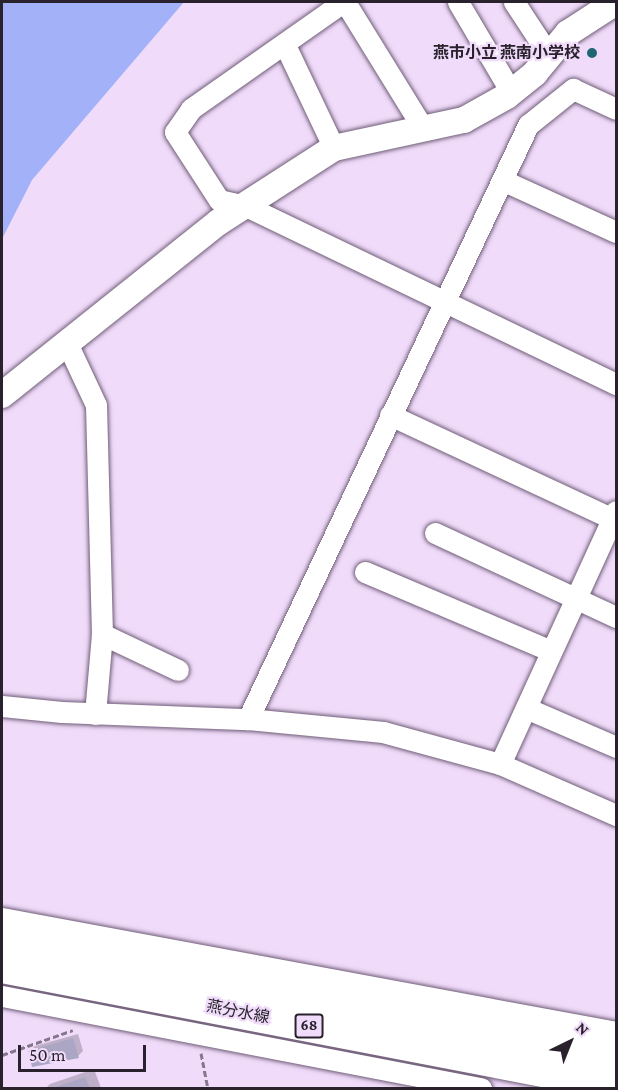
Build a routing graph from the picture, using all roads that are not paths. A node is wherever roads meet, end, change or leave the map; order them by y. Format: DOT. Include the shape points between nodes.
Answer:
graph roads {
  1 [pos="344,2"];
  2 [pos="458,2"];
  3 [pos="514,2"];
  4 [pos="616,2"];
  5 [pos="285,45"];
  6 [pos="549,56"];
  7 [pos="511,92"];
  8 [pos="616,109"];
  9 [pos="424,130"];
  10 [pos="334,148"];
  11 [pos="502,180"];
  12 [pos="246,206"];
  13 [pos="616,232"];
  14 [pos="442,303"];
  15 [pos="66,341"];
  16 [pos="616,384"];
  17 [pos="2,395"];
  18 [pos="390,415"];
  19 [pos="615,515"];
  20 [pos="435,533"];
  21 [pos="365,572"];
  22 [pos="576,598"];
  23 [pos="616,617"];
  24 [pos="102,634"];
  25 [pos="551,651"];
  26 [pos="178,670"];
  27 [pos="2,706"];
  28 [pos="526,708"];
  29 [pos="95,714"];
  30 [pos="249,718"];
  31 [pos="616,747"];
  32 [pos="500,764"];
  33 [pos="616,815"];
  34 [pos="2,918"];
  35 [pos="2,942"];
  36 [pos="2,967"];
  37 [pos="2,996"];
  38 [pos="616,1032"];
  39 [pos="616,1056"];
  40 [pos="406,1082"];
  41 [pos="616,1085"];
  42 [pos="481,1089"];
  1 -- 5 [label="street"];
  1 -- 9 [label="street"];
  2 -- 7 [label="street"];
  3 -- 6 [label="street"];
  4 -- 6 [label="street" via="585,18"];
  5 -- 10 [label="street"];
  5 -- 12 [label="street" via="191,109 175,132 219,200"];
  6 -- 7 [label="street"];
  7 -- 9 [label="street" via="464,120"];
  8 -- 11 [label="street" via="573,89 528,125"];
  9 -- 10 [label="street"];
  10 -- 12 [label="street"];
  11 -- 13 [label="street"];
  11 -- 14 [label="street"];
  12 -- 14 [label="street"];
  12 -- 15 [label="street"];
  14 -- 16 [label="street"];
  14 -- 18 [label="street"];
  15 -- 17 [label="street"];
  15 -- 24 [label="street" via="96,405"];
  18 -- 19 [label="street"];
  18 -- 30 [label="street"];
  19 -- 22 [label="street"];
  20 -- 22 [label="street"];
  21 -- 25 [label="street"];
  22 -- 23 [label="street"];
  22 -- 25 [label="street"];
  24 -- 26 [label="street"];
  24 -- 29 [label="street"];
  25 -- 28 [label="street"];
  27 -- 29 [label="street"];
  28 -- 31 [label="street"];
  28 -- 32 [label="street"];
  29 -- 30 [label="street"];
  30 -- 32 [label="street" via="383,732"];
  32 -- 33 [label="street"];
  34 -- 38 [label="street"];
  35 -- 39 [label="main road, 燕分水線 / 68"];
  36 -- 41 [label="main road, 燕分水線 / 68"];
  37 -- 40 [label="street" via="197,1034"];
  40 -- 42 [label="street"];
}
